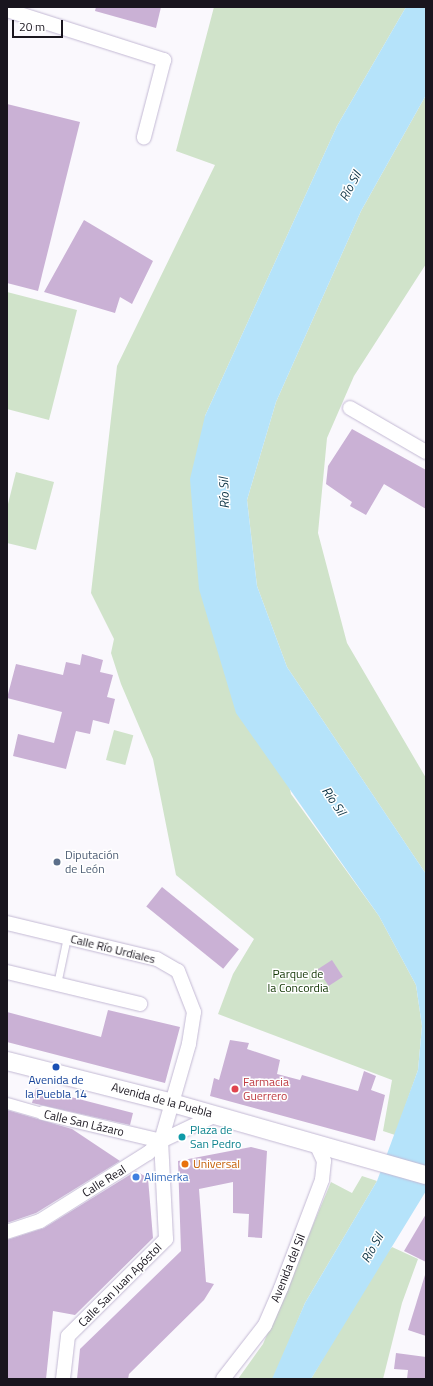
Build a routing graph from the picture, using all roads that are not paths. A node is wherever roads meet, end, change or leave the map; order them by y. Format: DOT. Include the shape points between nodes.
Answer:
graph roads {
  1 [pos="7,10"];
  2 [pos="144,137"];
  3 [pos="350,408"];
  4 [pos="426,452"];
  5 [pos="7,923"];
  6 [pos="67,938"];
  7 [pos="7,972"];
  8 [pos="57,984"];
  9 [pos="140,1004"];
  10 [pos="7,1061"];
  11 [pos="169,1102"];
  12 [pos="7,1103"];
  13 [pos="43,1113"];
  14 [pos="216,1115"];
  15 [pos="161,1141"];
  16 [pos="317,1146"];
  17 [pos="426,1175"];
  18 [pos="7,1232"];
  19 [pos="62,1379"];
  20 [pos="223,1379"];
  1 -- 2 [label="street" via="164,60"];
  3 -- 4 [label="street"];
  5 -- 6 [label="street, Calle Río Urdiales"];
  6 -- 8 [label="lane"];
  6 -- 11 [label="street, Calle Río Urdiales" via="157,959 178,970 194,1012 188,1044"];
  7 -- 8 [label="street"];
  8 -- 9 [label="street"];
  10 -- 11 [label="street, Avenida de la Puebla"];
  11 -- 14 [label="street, Avenida de la Puebla"];
  11 -- 15 [label="street"];
  12 -- 13 [label="street, Calle San Lázaro"];
  13 -- 15 [label="street, Calle San Lázaro"];
  14 -- 15 [label="street"];
  14 -- 16 [label="street, Avenida de la Puebla"];
  15 -- 18 [label="street, Calle Real" via="148,1153 40,1221"];
  15 -- 19 [label="street, Calle San Juan Apóstol" via="166,1239 68,1336"];
  16 -- 17 [label="street, Avenida de la Puebla"];
  16 -- 20 [label="street, Avenida del Sil" via="324,1161 322,1180 281,1288 265,1325"];
}
